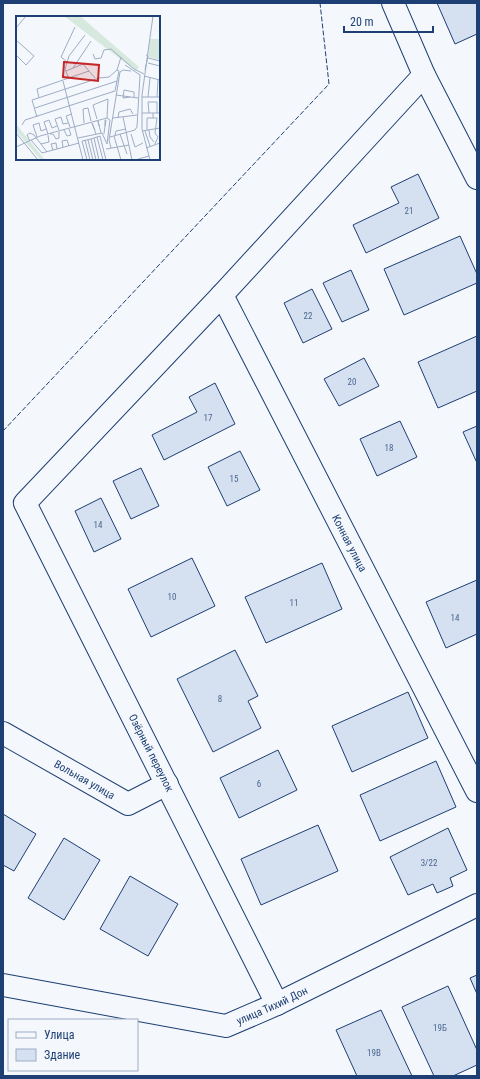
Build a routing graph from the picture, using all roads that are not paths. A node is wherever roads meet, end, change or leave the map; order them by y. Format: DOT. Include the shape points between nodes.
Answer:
graph roads {
  1 [pos="393,3"];
  2 [pos="424,75"];
  3 [pos="477,178"];
  4 [pos="222,295"];
  5 [pos="3,733"];
  6 [pos="167,784"];
  7 [pos="477,791"];
  8 [pos="477,905"];
  9 [pos="4,986"];
  10 [pos="277,1004"];
  1 -- 2 [label="street"];
  2 -- 3 [label="street"];
  2 -- 4 [label="street"];
  4 -- 6 [label="street, Озёрный переулок" via="25,503"];
  4 -- 7 [label="street, Конная улица"];
  5 -- 6 [label="street, Вольная улица" via="128,804"];
  6 -- 10 [label="street, Озёрный переулок"];
  8 -- 10 [label="street, улица Тихий Дон"];
  9 -- 10 [label="street, улица Тихий Дон" via="226,1026"];
}
